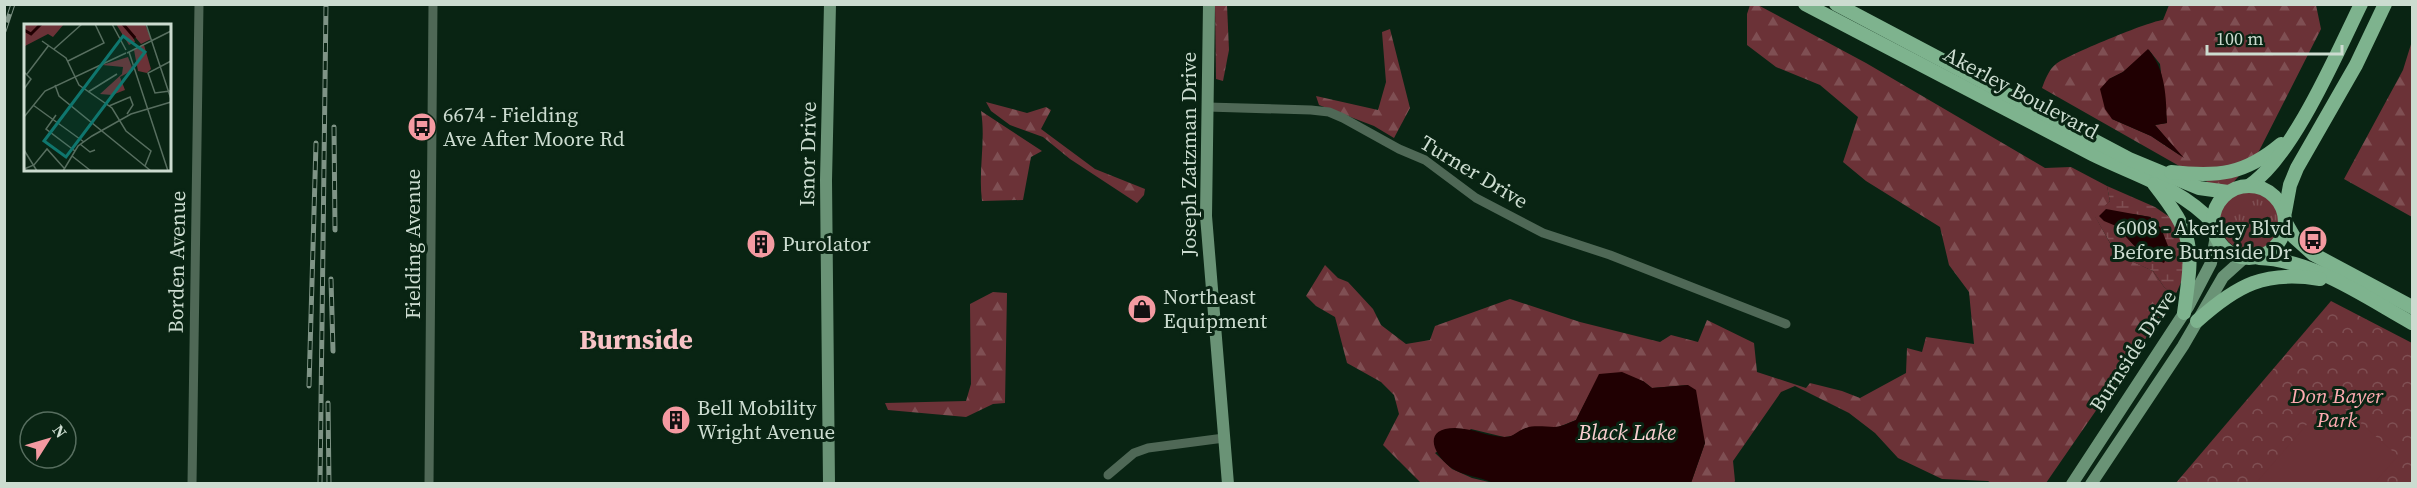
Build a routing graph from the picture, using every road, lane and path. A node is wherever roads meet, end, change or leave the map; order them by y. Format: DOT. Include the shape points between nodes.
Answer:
graph roads {
  1 [pos="200,4"];
  2 [pos="433,4"];
  3 [pos="830,4"];
  4 [pos="1209,4"];
  5 [pos="1805,4"];
  6 [pos="1836,4"];
  7 [pos="2361,4"];
  8 [pos="2385,4"];
  9 [pos="1207,106"];
  10 [pos="2292,135"];
  11 [pos="2155,176"];
  12 [pos="2250,185"];
  13 [pos="2228,192"];
  14 [pos="2285,218"];
  15 [pos="2214,230"];
  16 [pos="2251,258"];
  17 [pos="2338,283"];
  18 [pos="2412,308"];
  19 [pos="2184,313"];
  20 [pos="2197,321"];
  21 [pos="2412,323"];
  22 [pos="1786,324"];
  23 [pos="1224,438"];
  24 [pos="1108,475"];
  25 [pos="192,483"];
  26 [pos="429,483"];
  27 [pos="829,483"];
  28 [pos="1228,483"];
  29 [pos="2072,483"];
  30 [pos="2091,483"];
  1 -- 25 [label="street, Borden Avenue"];
  2 -- 26 [label="street, Fielding Avenue"];
  3 -- 27 [label="street, Isnor Drive" via="826,180"];
  4 -- 9 [label="street, Joseph Zatzman Drive"];
  5 -- 11 [label="main road, Akerley Boulevard" via="2100,158"];
  6 -- 11 [label="main road, Akerley Boulevard"];
  7 -- 10 [label="main road"];
  8 -- 14 [label="main road" via="2356,65 2297,168"];
  9 -- 22 [label="street, Turner Drive" via="1329,112 1425,159 1476,198 1543,233"];
  9 -- 23 [label="street, Joseph Zatzman Drive" via="1206,216"];
  10 -- 11 [label="main road" via="2266,157 2233,172"];
  10 -- 12 [label="main road" via="2269,170"];
  11 -- 13 [label="main road, Akerley Boulevard"];
  11 -- 15 [label="main road, Akerley Boulevard" via="2191,202"];
  11 -- 19 [label="main road" via="2187,234 2191,256"];
  12 -- 13 [label="main road"];
  12 -- 14 [label="main road" via="2272,193 2280,201"];
  13 -- 15 [label="main road" via="2214,211"];
  14 -- 16 [label="main road" via="2284,235 2278,245 2269,253"];
  14 -- 18 [label="main road" via="2294,237 2313,254"];
  15 -- 16 [label="main road" via="2222,247"];
  15 -- 19 [label="street, Burnside Drive" via="2211,263"];
  16 -- 17 [label="main road" via="2290,262"];
  16 -- 20 [label="street, Burnside Drive" via="2223,277"];
  17 -- 20 [label="main road" via="2304,277 2257,281 2225,296"];
  17 -- 21 [label="main road"];
  19 -- 29 [label="street, Burnside Drive"];
  20 -- 30 [label="street, Burnside Drive"];
  23 -- 24 [label="street" via="1148,448 1134,453"];
  23 -- 28 [label="street, Joseph Zatzman Drive"];
}
